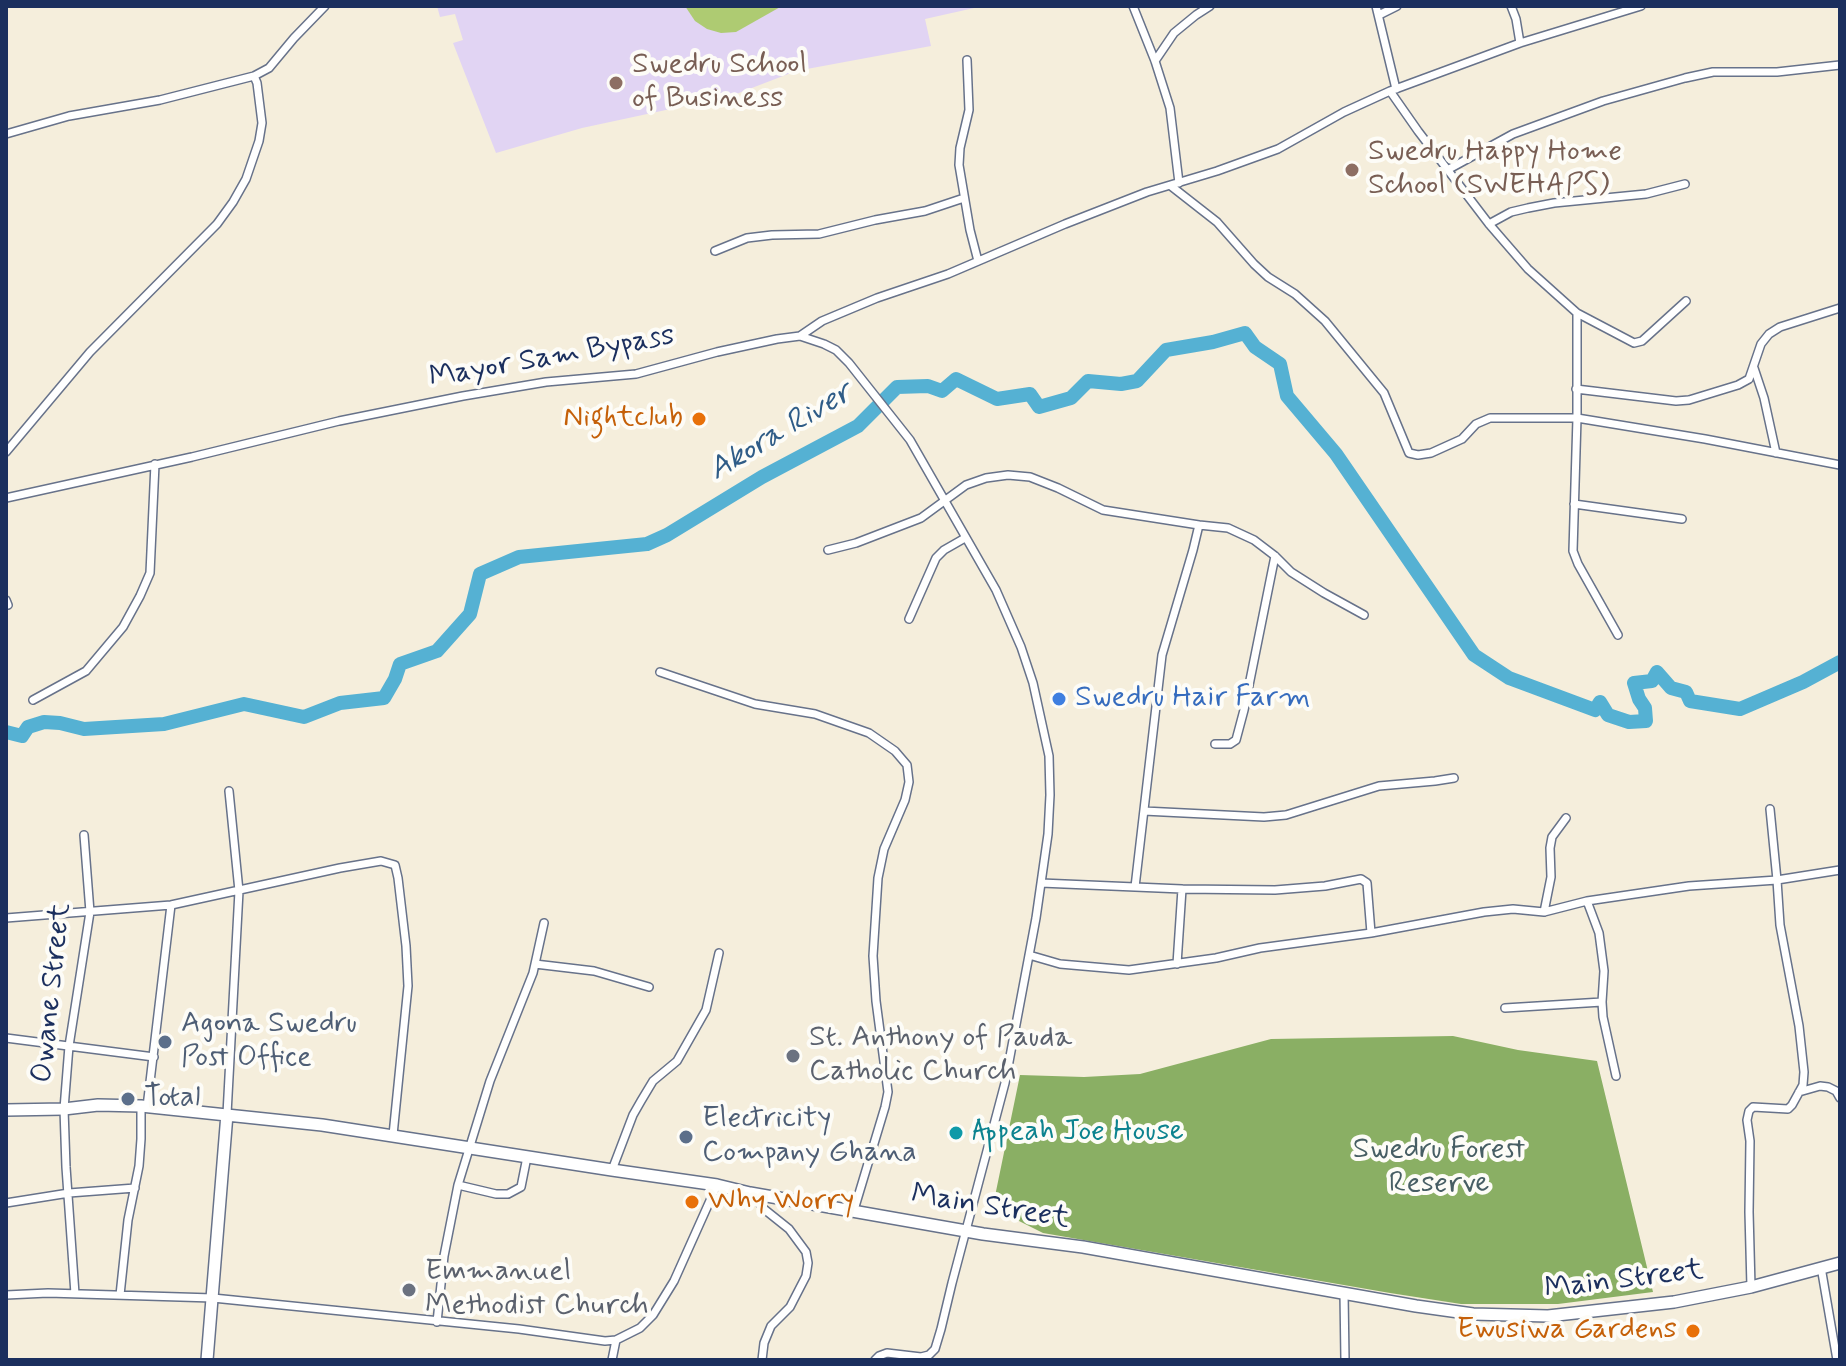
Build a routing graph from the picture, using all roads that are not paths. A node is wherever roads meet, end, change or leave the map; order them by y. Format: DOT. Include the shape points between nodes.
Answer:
graph roads {
  1 [pos="325,6"];
  2 [pos="1133,6"];
  3 [pos="1210,6"];
  4 [pos="1376,6"];
  5 [pos="1397,6"];
  6 [pos="1511,6"];
  7 [pos="1641,6"];
  8 [pos="1620,10"];
  9 [pos="1379,15"];
  10 [pos="1520,43"];
  11 [pos="967,60"];
  12 [pos="1155,61"];
  13 [pos="1840,65"];
  14 [pos="254,76"];
  15 [pos="1393,90"];
  16 [pos="6,134"];
  17 [pos="1449,169"];
  18 [pos="1175,184"];
  19 [pos="1685,184"];
  20 [pos="964,198"];
  21 [pos="1489,224"];
  22 [pos="715,251"];
  23 [pos="978,261"];
  24 [pos="1686,301"];
  25 [pos="1840,308"];
  26 [pos="1577,313"];
  27 [pos="800,336"];
  28 [pos="1754,368"];
  29 [pos="1576,389"];
  30 [pos="1577,418"];
  31 [pos="6,452"];
  32 [pos="1776,453"];
  33 [pos="155,464"];
  34 [pos="1840,465"];
  35 [pos="6,498"];
  36 [pos="946,500"];
  37 [pos="1574,504"];
  38 [pos="1682,519"];
  39 [pos="1199,525"];
  40 [pos="965,538"];
  41 [pos="828,550"];
  42 [pos="1275,556"];
  43 [pos="1364,615"];
  44 [pos="909,619"];
  45 [pos="1618,635"];
  46 [pos="660,672"];
  47 [pos="33,700"];
  48 [pos="1215,744"];
  49 [pos="1454,778"];
  50 [pos="229,791"];
  51 [pos="1770,809"];
  52 [pos="1144,811"];
  53 [pos="1566,818"];
  54 [pos="84,835"];
  55 [pos="1840,870"];
  56 [pos="1777,880"];
  57 [pos="1041,883"];
  58 [pos="1135,887"];
  59 [pos="1182,889"];
  60 [pos="239,891"];
  61 [pos="1587,901"];
  62 [pos="171,905"];
  63 [pos="90,912"];
  64 [pos="1544,912"];
  65 [pos="7,918"];
  66 [pos="544,923"];
  67 [pos="6,928"];
  68 [pos="1371,933"];
  69 [pos="719,953"];
  70 [pos="1029,955"];
  71 [pos="535,964"];
  72 [pos="1177,964"];
  73 [pos="649,987"];
  74 [pos="1602,1002"];
  75 [pos="1505,1008"];
  76 [pos="6,1038"];
  77 [pos="69,1046"];
  78 [pos="154,1057"];
  79 [pos="1616,1076"];
  80 [pos="1799,1092"];
  81 [pos="1840,1098"];
  82 [pos="144,1106"];
  83 [pos="64,1109"];
  84 [pos="6,1110"];
  85 [pos="227,1114"];
  86 [pos="393,1135"];
  87 [pos="469,1147"];
  88 [pos="527,1157"];
  89 [pos="612,1170"];
  90 [pos="458,1185"];
  91 [pos="717,1185"];
  92 [pos="135,1188"];
  93 [pos="69,1193"];
  94 [pos="750,1193"];
  95 [pos="6,1203"];
  96 [pos="854,1210"];
  97 [pos="966,1230"];
  98 [pos="1840,1263"];
  99 [pos="1821,1267"];
  100 [pos="1751,1287"];
  101 [pos="1344,1293"];
  102 [pos="75,1294"];
  103 [pos="6,1295"];
  104 [pos="120,1295"];
  105 [pos="213,1298"];
  106 [pos="437,1322"];
  107 [pos="616,1340"];
  108 [pos="207,1360"];
  109 [pos="612,1360"];
  110 [pos="762,1360"];
  111 [pos="875,1360"];
  112 [pos="1345,1360"];
  113 [pos="1837,1360"];
  1 -- 14 [label="street" via="269,68"];
  2 -- 12 [label="street"];
  3 -- 12 [label="street" via="1174,33"];
  4 -- 9 [label="street"];
  5 -- 9 [label="street"];
  6 -- 10 [label="street"];
  7 -- 8 [label="street"];
  8 -- 10 [label="street"];
  9 -- 15 [label="street"];
  10 -- 15 [label="street"];
  11 -- 20 [label="street" via="969,110 959,165"];
  12 -- 18 [label="street" via="1170,108"];
  13 -- 17 [label="street" via="1685,78 1513,134"];
  14 -- 16 [label="street"];
  14 -- 31 [label="street" via="262,123 246,179 233,202 90,352"];
  15 -- 17 [label="street"];
  15 -- 18 [label="street" via="1278,149"];
  17 -- 21 [label="street"];
  18 -- 23 [label="street"];
  18 -- 30 [label="street" via="1268,277 1325,321 1384,393 1409,453 1431,453 1490,418"];
  19 -- 21 [label="street" via="1528,208"];
  20 -- 22 [label="street" via="819,234 747,238"];
  20 -- 23 [label="street"];
  21 -- 26 [label="street"];
  23 -- 27 [label="street" via="844,311"];
  24 -- 26 [label="street" via="1634,343"];
  25 -- 28 [label="street" via="1769,334"];
  26 -- 29 [label="street"];
  27 -- 33 [label="street, Mayor Sam Bypass" via="636,374 440,400"];
  27 -- 36 [label="street" via="836,350 849,363 910,440"];
  28 -- 29 [label="street" via="1738,385 1689,400"];
  28 -- 32 [label="street"];
  29 -- 30 [label="street"];
  30 -- 32 [label="street"];
  30 -- 37 [label="street"];
  32 -- 34 [label="street"];
  33 -- 35 [label="street, Mayor Sam Bypass"];
  33 -- 47 [label="street" via="150,573 140,596 123,627 86,671"];
  36 -- 39 [label="street" via="986,478 1030,477 1103,510"];
  36 -- 40 [label="street"];
  36 -- 41 [label="street" via="921,518"];
  37 -- 38 [label="street"];
  37 -- 45 [label="street" via="1573,551"];
  39 -- 42 [label="street" via="1228,528"];
  39 -- 52 [label="street" via="1162,655"];
  40 -- 44 [label="street" via="936,558"];
  40 -- 57 [label="street" via="1021,647 1041,719 1050,795"];
  42 -- 43 [label="street" via="1291,572"];
  42 -- 48 [label="street" via="1236,740"];
  46 -- 96 [label="street" via="755,704 815,714 869,733 907,765 905,800 878,878 873,956 888,1092"];
  49 -- 52 [label="street" via="1379,786 1286,815"];
  50 -- 60 [label="street"];
  51 -- 56 [label="street"];
  52 -- 58 [label="street"];
  53 -- 64 [label="street" via="1552,837"];
  54 -- 63 [label="street, Owane Street"];
  55 -- 56 [label="street"];
  56 -- 61 [label="street"];
  56 -- 80 [label="street" via="1804,1072"];
  57 -- 58 [label="street"];
  57 -- 70 [label="street"];
  58 -- 59 [label="street"];
  59 -- 68 [label="street" via="1302,889 1361,879 1367,883"];
  59 -- 72 [label="street"];
  60 -- 62 [label="street"];
  60 -- 85 [label="street"];
  60 -- 86 [label="street" via="381,861 395,865 408,986"];
  61 -- 64 [label="street"];
  61 -- 74 [label="street" via="1599,933"];
  62 -- 63 [label="street"];
  62 -- 78 [label="street"];
  63 -- 65 [label="street"];
  63 -- 77 [label="street, Owane Street"];
  64 -- 68 [label="street" via="1484,912"];
  65 -- 67 [label="street"];
  66 -- 71 [label="street"];
  68 -- 72 [label="street"];
  69 -- 89 [label="street" via="706,1010 677,1061 653,1081 641,1101"];
  70 -- 72 [label="street" via="1087,968"];
  70 -- 97 [label="street" via="1005,1083"];
  71 -- 73 [label="street" via="594,971"];
  71 -- 87 [label="street"];
  74 -- 75 [label="street"];
  74 -- 79 [label="street"];
  76 -- 77 [label="street"];
  77 -- 78 [label="street"];
  77 -- 83 [label="street, Owane Street"];
  78 -- 82 [label="street"];
  80 -- 81 [label="street" via="1828,1087"];
  80 -- 100 [label="street" via="1788,1109 1749,1111"];
  82 -- 83 [label="main road, Main Street"];
  82 -- 85 [label="main road, Main Street"];
  82 -- 92 [label="street"];
  83 -- 84 [label="main road, Main Street"];
  83 -- 93 [label="street, Owane Street"];
  85 -- 86 [label="main road, Main Street"];
  85 -- 105 [label="main road"];
  86 -- 87 [label="main road, Main Street"];
  87 -- 88 [label="main road, Main Street"];
  87 -- 90 [label="street"];
  88 -- 89 [label="main road, Main Street"];
  88 -- 90 [label="street" via="521,1187 508,1194"];
  89 -- 91 [label="main road, Main Street"];
  90 -- 106 [label="street"];
  91 -- 94 [label="main road, Main Street"];
  91 -- 107 [label="street" via="653,1315"];
  92 -- 93 [label="street"];
  92 -- 104 [label="street"];
  93 -- 95 [label="street"];
  93 -- 102 [label="street, Owane Street"];
  94 -- 96 [label="main road, Main Street"];
  94 -- 110 [label="street" via="789,1229 808,1263 790,1307 771,1326"];
  96 -- 97 [label="main road, Main Street"];
  97 -- 101 [label="main road, Main Street"];
  97 -- 111 [label="street" via="935,1349 921,1357 887,1353"];
  98 -- 99 [label="main road, Main Street"];
  99 -- 100 [label="main road, Main Street"];
  99 -- 113 [label="street"];
  100 -- 101 [label="main road, Main Street" via="1548,1316 1473,1314"];
  101 -- 112 [label="street"];
  102 -- 103 [label="street"];
  102 -- 104 [label="street"];
  104 -- 105 [label="street"];
  105 -- 106 [label="street"];
  105 -- 108 [label="main road"];
  106 -- 107 [label="street"];
  107 -- 109 [label="street"];
}
